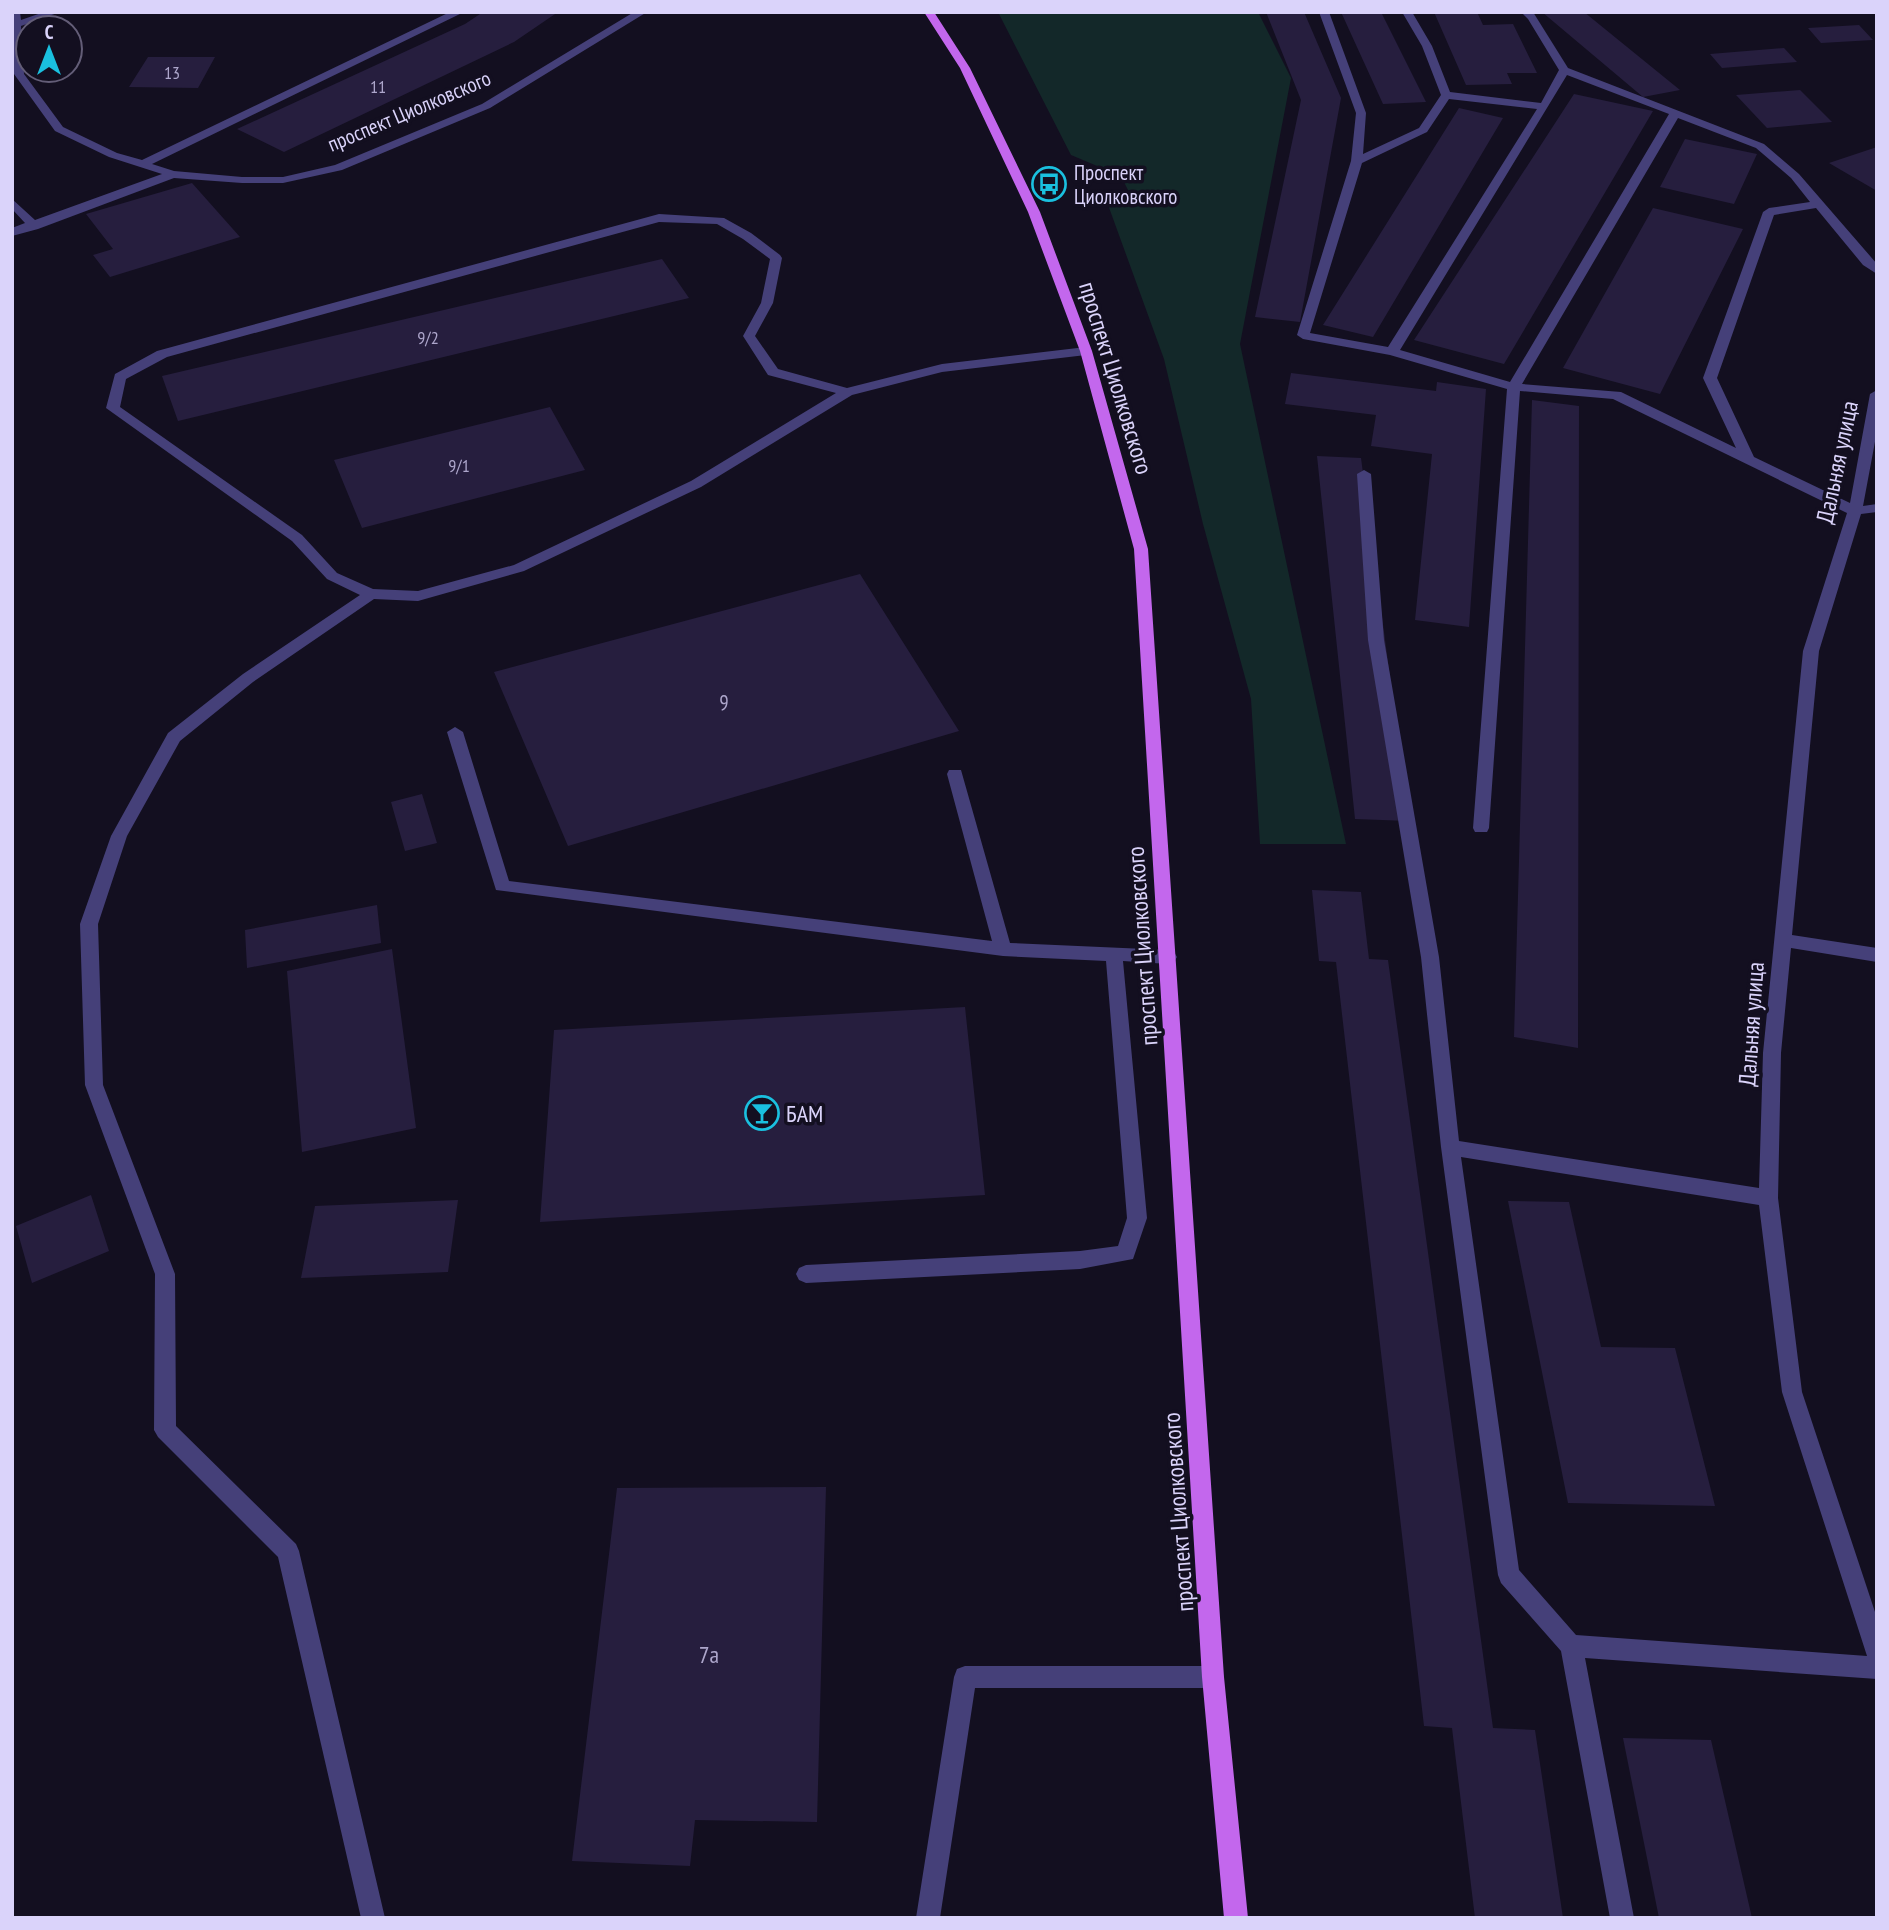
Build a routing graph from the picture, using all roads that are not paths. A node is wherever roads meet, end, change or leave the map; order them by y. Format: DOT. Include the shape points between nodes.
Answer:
graph roads {
  1 [pos="459,12"];
  2 [pos="642,12"];
  3 [pos="929,12"];
  4 [pos="1324,12"];
  5 [pos="1407,12"];
  6 [pos="1526,12"];
  7 [pos="1564,70"];
  8 [pos="26,84"];
  9 [pos="1446,95"];
  10 [pos="1544,107"];
  11 [pos="1674,115"];
  12 [pos="1357,161"];
  13 [pos="141,165"];
  14 [pos="173,174"];
  15 [pos="12,202"];
  16 [pos="1819,204"];
  17 [pos="34,226"];
  18 [pos="12,232"];
  19 [pos="1877,270"];
  20 [pos="1086,351"];
  21 [pos="1392,352"];
  22 [pos="1514,387"];
  23 [pos="847,392"];
  24 [pos="1877,394"];
  25 [pos="1748,459"];
  26 [pos="1364,474"];
  27 [pos="1877,508"];
  28 [pos="1856,511"];
  29 [pos="371,594"];
  30 [pos="455,732"];
  31 [pos="955,774"];
  32 [pos="1481,828"];
  33 [pos="1781,940"];
  34 [pos="1003,949"];
  35 [pos="1114,954"];
  36 [pos="1877,955"];
  37 [pos="1168,957"];
  38 [pos="1450,1147"];
  39 [pos="1768,1198"];
  40 [pos="807,1275"];
  41 [pos="1571,1646"];
  42 [pos="1877,1653"];
  43 [pos="1877,1668"];
  44 [pos="1213,1677"];
  45 [pos="373,1918"];
  46 [pos="928,1918"];
  47 [pos="1236,1918"];
  48 [pos="1622,1918"];
  1 -- 13 [label="street"];
  2 -- 14 [label="street, проспект Циолковского" via="486,106 338,168 283,180"];
  3 -- 20 [label="main road, проспект Циолковского" via="965,68 1034,212"];
  4 -- 12 [label="street" via="1361,113"];
  5 -- 9 [label="street" via="1427,46"];
  6 -- 7 [label="street"];
  7 -- 10 [label="street"];
  7 -- 11 [label="street"];
  8 -- 13 [label="street, проспект Циолковского" via="60,129"];
  9 -- 10 [label="street"];
  9 -- 12 [label="street" via="1423,130"];
  10 -- 21 [label="street"];
  11 -- 16 [label="street" via="1760,146"];
  11 -- 22 [label="street"];
  12 -- 21 [label="street" via="1303,335"];
  13 -- 14 [label="street, проспект Циолковского"];
  14 -- 17 [label="street"];
  15 -- 17 [label="street"];
  16 -- 19 [label="street"];
  16 -- 25 [label="street" via="1769,212 1710,378"];
  17 -- 18 [label="street"];
  20 -- 23 [label="street" via="942,368"];
  20 -- 37 [label="main road, проспект Циолковского" via="1141,549"];
  21 -- 22 [label="street"];
  22 -- 25 [label="street" via="1616,395"];
  22 -- 32 [label="street"];
  23 -- 29 [label="street" via="696,484 519,568 418,596"];
  23 -- 29 [label="street" via="773,372 749,336 767,303 776,257 720,221 659,218 162,354 120,377 113,408 296,538 332,576"];
  24 -- 28 [label="street, Дальняя улица"];
  25 -- 28 [label="street"];
  26 -- 38 [label="street" via="1376,640 1430,957"];
  27 -- 28 [label="street"];
  28 -- 33 [label="street, Дальняя улица" via="1811,651"];
  29 -- 45 [label="street" via="248,678 174,737 119,836 89,924 94,1085 165,1275 165,1430 288,1551"];
  30 -- 34 [label="street" via="502,886"];
  31 -- 34 [label="street"];
  33 -- 36 [label="street"];
  33 -- 39 [label="street, Дальняя улица"];
  34 -- 35 [label="street"];
  35 -- 37 [label="street"];
  35 -- 40 [label="street" via="1137,1218 1126,1253 1080,1260"];
  37 -- 44 [label="main road, проспект Циолковского"];
  38 -- 39 [label="street"];
  38 -- 41 [label="street" via="1509,1574"];
  39 -- 42 [label="street, Дальняя улица" via="1793,1392"];
  41 -- 43 [label="street"];
  41 -- 48 [label="street"];
  44 -- 46 [label="street" via="965,1677"];
  44 -- 47 [label="main road, проспект Циолковского"];
}
